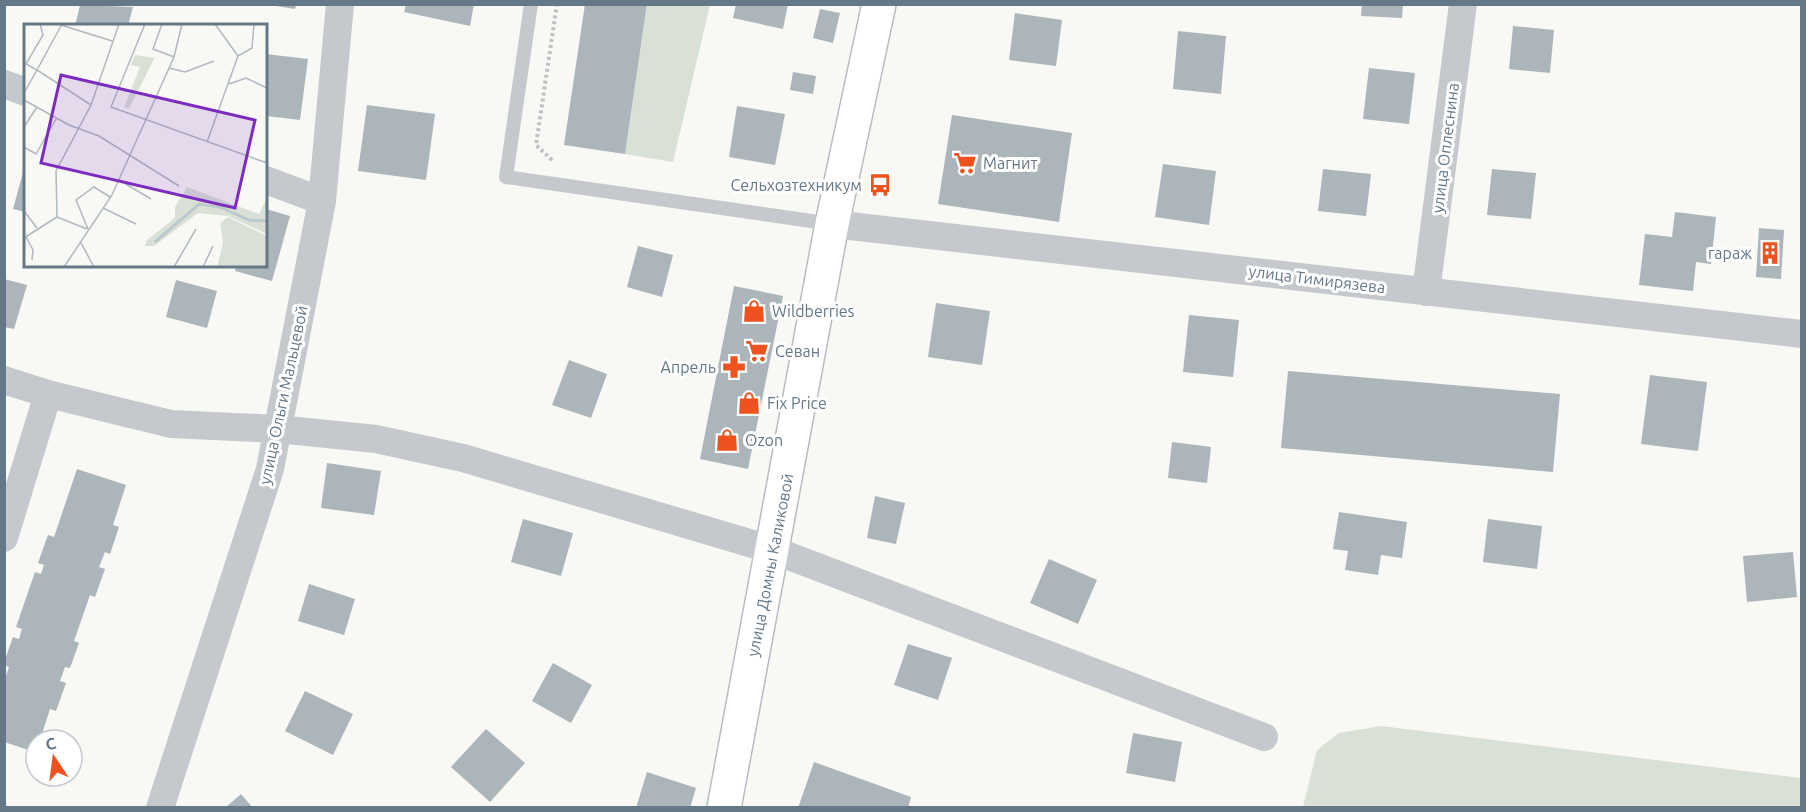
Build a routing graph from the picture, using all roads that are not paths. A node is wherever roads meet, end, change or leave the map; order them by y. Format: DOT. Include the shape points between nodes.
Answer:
graph roads {
  1 [pos="340,4"];
  2 [pos="531,4"];
  3 [pos="879,4"];
  4 [pos="1463,4"];
  5 [pos="4,84"];
  6 [pos="24,91"];
  7 [pos="267,180"];
  8 [pos="322,201"];
  9 [pos="832,224"];
  10 [pos="1426,292"];
  11 [pos="1802,334"];
  12 [pos="4,380"];
  13 [pos="48,394"];
  14 [pos="278,429"];
  15 [pos="4,538"];
  16 [pos="773,550"];
  17 [pos="1264,737"];
  18 [pos="160,807"];
  19 [pos="724,807"];
  1 -- 8 [label="street, улица Ольги Мальцевой"];
  2 -- 9 [label="lane" via="506,177"];
  3 -- 9 [label="main road, улица Домны Каликовой"];
  4 -- 10 [label="street, улица Оплеснина"];
  5 -- 6 [label="street"];
  7 -- 8 [label="street"];
  8 -- 14 [label="street, улица Ольги Мальцевой"];
  9 -- 10 [label="street, улица Тимирязева"];
  9 -- 16 [label="main road, улица Домны Каликовой"];
  10 -- 11 [label="street, улица Тимирязева"];
  12 -- 13 [label="street"];
  13 -- 14 [label="street" via="171,424"];
  13 -- 15 [label="street"];
  14 -- 16 [label="street" via="376,439 463,458"];
  14 -- 18 [label="street, улица Ольги Мальцевой" via="270,469"];
  16 -- 17 [label="street"];
  16 -- 19 [label="main road, улица Домны Каликовой"];
}
